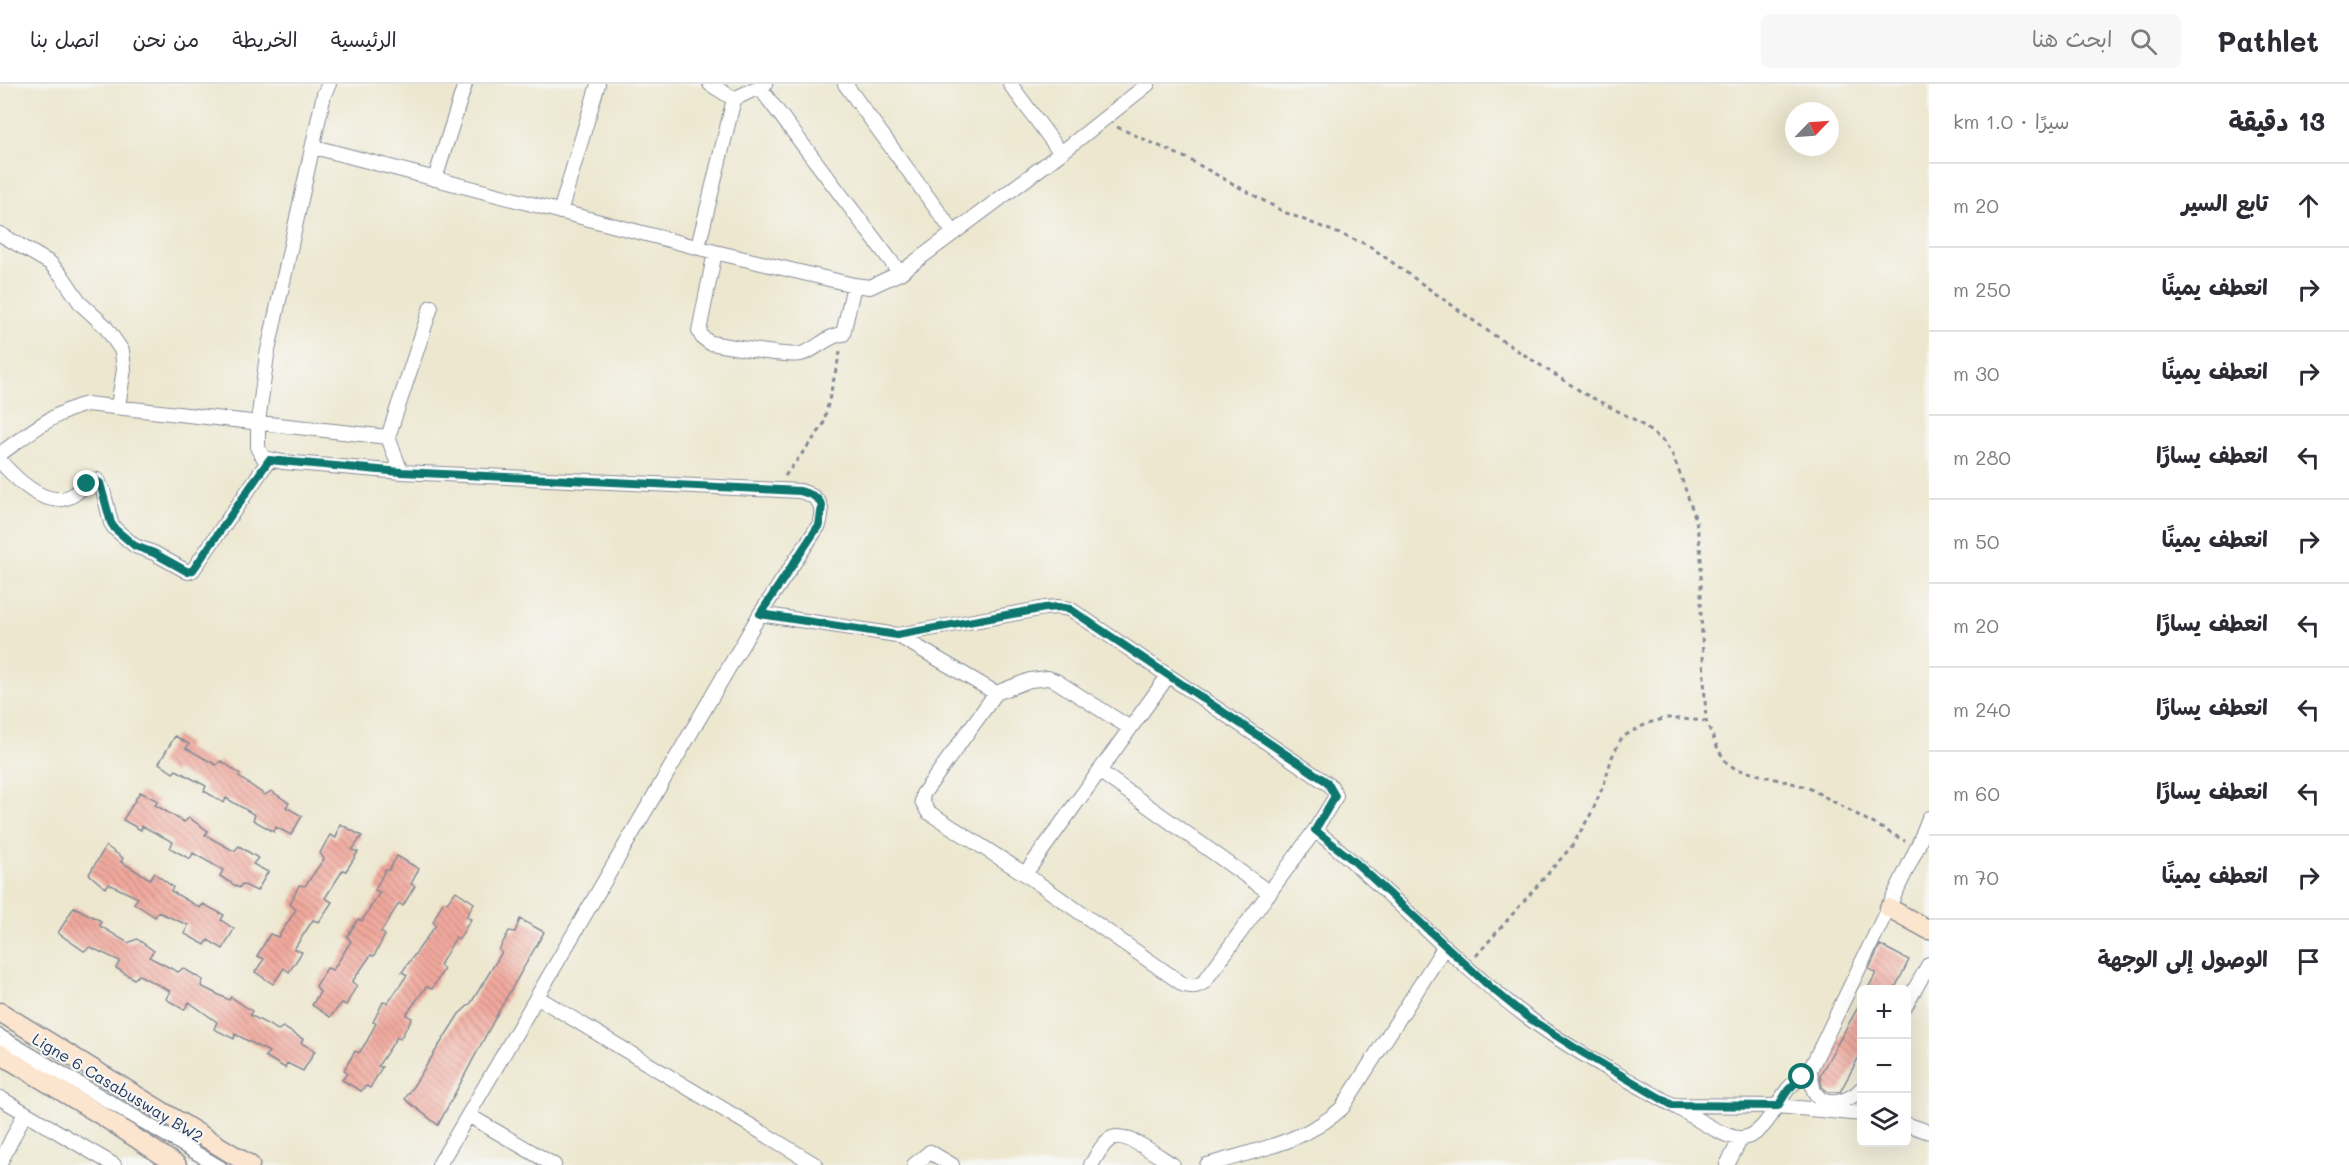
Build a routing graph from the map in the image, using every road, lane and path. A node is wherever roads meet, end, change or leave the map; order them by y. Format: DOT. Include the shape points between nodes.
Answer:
graph roads {
  1 [pos="329,84"];
  2 [pos="465,84"];
  3 [pos="598,84"];
  4 [pos="710,84"];
  5 [pos="845,84"];
  6 [pos="1010,84"];
  7 [pos="1148,84"];
  8 [pos="763,86"];
  9 [pos="734,99"];
  10 [pos="1101,121"];
  11 [pos="314,147"];
  12 [pos="1061,153"];
  13 [pos="435,179"];
  14 [pos="560,212"];
  15 [pos="954,233"];
  16 [pos="0,234"];
  17 [pos="698,247"];
  18 [pos="715,252"];
  19 [pos="900,273"];
  20 [pos="854,285"];
  21 [pos="431,307"];
  22 [pos="843,334"];
  23 [pos="118,406"];
  24 [pos="258,422"];
  25 [pos="388,437"];
  26 [pos="0,454"];
  27 [pos="269,460"];
  28 [pos="0,461"];
  29 [pos="401,472"];
  30 [pos="776,490"];
  31 [pos="760,614"];
  32 [pos="897,635"];
  33 [pos="1168,676"];
  34 [pos="996,693"];
  35 [pos="1706,721"];
  36 [pos="1130,728"];
  37 [pos="1099,771"];
  38 [pos="1929,818"];
  39 [pos="1315,830"];
  40 [pos="1917,848"];
  41 [pos="1025,874"];
  42 [pos="1270,893"];
  43 [pos="1889,908"];
  44 [pos="1929,930"];
  45 [pos="1445,946"];
  46 [pos="1929,964"];
  47 [pos="1467,966"];
  48 [pos="1911,996"];
  49 [pos="537,997"];
  50 [pos="0,1012"];
  51 [pos="0,1033"];
  52 [pos="0,1041"];
  53 [pos="0,1054"];
  54 [pos="1809,1072"];
  55 [pos="1857,1092"];
  56 [pos="0,1098"];
  57 [pos="1672,1105"];
  58 [pos="1778,1106"];
  59 [pos="25,1113"];
  60 [pos="1857,1114"];
  61 [pos="468,1115"];
  62 [pos="1911,1126"];
  63 [pos="1929,1132"];
  64 [pos="1741,1138"];
  65 [pos="0,1163"];
  66 [pos="114,1165"];
  67 [pos="177,1165"];
  68 [pos="211,1165"];
  69 [pos="222,1165"];
  70 [pos="250,1165"];
  71 [pos="439,1165"];
  72 [pos="554,1165"];
  73 [pos="816,1165"];
  74 [pos="915,1165"];
  75 [pos="952,1165"];
  76 [pos="1091,1165"];
  77 [pos="1173,1165"];
  78 [pos="1207,1165"];
  79 [pos="1727,1165"];
  1 -- 11 [label="street"];
  2 -- 13 [label="street"];
  3 -- 14 [label="street"];
  4 -- 9 [label="street"];
  5 -- 15 [label="street"];
  6 -- 12 [label="street"];
  7 -- 10 [label="street"];
  8 -- 9 [label="street"];
  8 -- 19 [label="street"];
  9 -- 17 [label="street"];
  10 -- 12 [label="street"];
  10 -- 35 [label="path" via="1188,159 1284,212 1368,245 1492,334 1585,394 1637,421 1663,441 1672,454 1696,520 1701,554"];
  11 -- 13 [label="street"];
  11 -- 24 [label="street" via="267,355"];
  12 -- 15 [label="street"];
  13 -- 14 [label="street"];
  14 -- 17 [label="street"];
  15 -- 19 [label="street"];
  16 -- 23 [label="street" via="50,263 81,304 105,326 122,351 124,369"];
  17 -- 18 [label="street"];
  18 -- 20 [label="street"];
  18 -- 22 [label="street" via="699,331 710,343 798,354"];
  19 -- 20 [label="street" via="870,287"];
  20 -- 22 [label="street"];
  21 -- 25 [label="street"];
  22 -- 30 [label="path" via="823,426"];
  23 -- 24 [label="street"];
  23 -- 26 [label="street" via="87,404 70,408"];
  24 -- 25 [label="street"];
  24 -- 27 [label="street" via="258,449"];
  25 -- 29 [label="street"];
  27 -- 28 [label="street" via="188,572 135,546 115,529 97,480 61,500 49,498 16,478"];
  27 -- 29 [label="street"];
  29 -- 30 [label="street"];
  30 -- 31 [label="street" via="813,495 822,512 819,525"];
  31 -- 32 [label="street"];
  31 -- 49 [label="street"];
  32 -- 33 [label="street" via="1058,607 1082,616"];
  32 -- 34 [label="street"];
  33 -- 36 [label="street"];
  33 -- 39 [label="street" via="1331,786 1335,796"];
  34 -- 36 [label="street" via="1030,680 1048,678"];
  34 -- 41 [label="street" via="923,794 922,801 928,812"];
  35 -- 40 [label="path" via="1719,751 1736,769 1807,787"];
  35 -- 47 [label="path" via="1667,718 1622,737 1592,812 1572,846"];
  36 -- 37 [label="street"];
  37 -- 41 [label="street"];
  37 -- 42 [label="street"];
  38 -- 40 [label="street"];
  39 -- 42 [label="street"];
  39 -- 45 [label="street"];
  40 -- 43 [label="street"];
  41 -- 42 [label="street" via="1192,987 1204,982"];
  43 -- 44 [label="main road"];
  43 -- 54 [label="street"];
  45 -- 47 [label="street"];
  45 -- 78 [label="street" via="1341,1108 1328,1121 1302,1136"];
  46 -- 48 [label="street"];
  47 -- 57 [label="street" via="1527,1017"];
  49 -- 61 [label="street"];
  49 -- 73 [label="street"];
  50 -- 70 [label="main road"];
  51 -- 69 [label="lane, Ligne 6 Casabusway BW2"];
  52 -- 68 [label="lane, Ligne 6 Casabusway BW2"];
  53 -- 67 [label="main road"];
  54 -- 55 [label="street" via="1814,1090 1822,1099 1846,1100"];
  54 -- 58 [label="street" via="1788,1090"];
  56 -- 59 [label="street"];
  57 -- 58 [label="street"];
  57 -- 64 [label="street" via="1726,1135"];
  58 -- 60 [label="street"];
  58 -- 64 [label="street" via="1761,1127"];
  59 -- 65 [label="street"];
  59 -- 66 [label="street"];
  61 -- 71 [label="street"];
  61 -- 72 [label="street"];
  62 -- 63 [label="street"];
  64 -- 79 [label="street"];
  74 -- 75 [label="street" via="930,1152"];
  76 -- 77 [label="street" via="1102,1147 1120,1136"];
}
